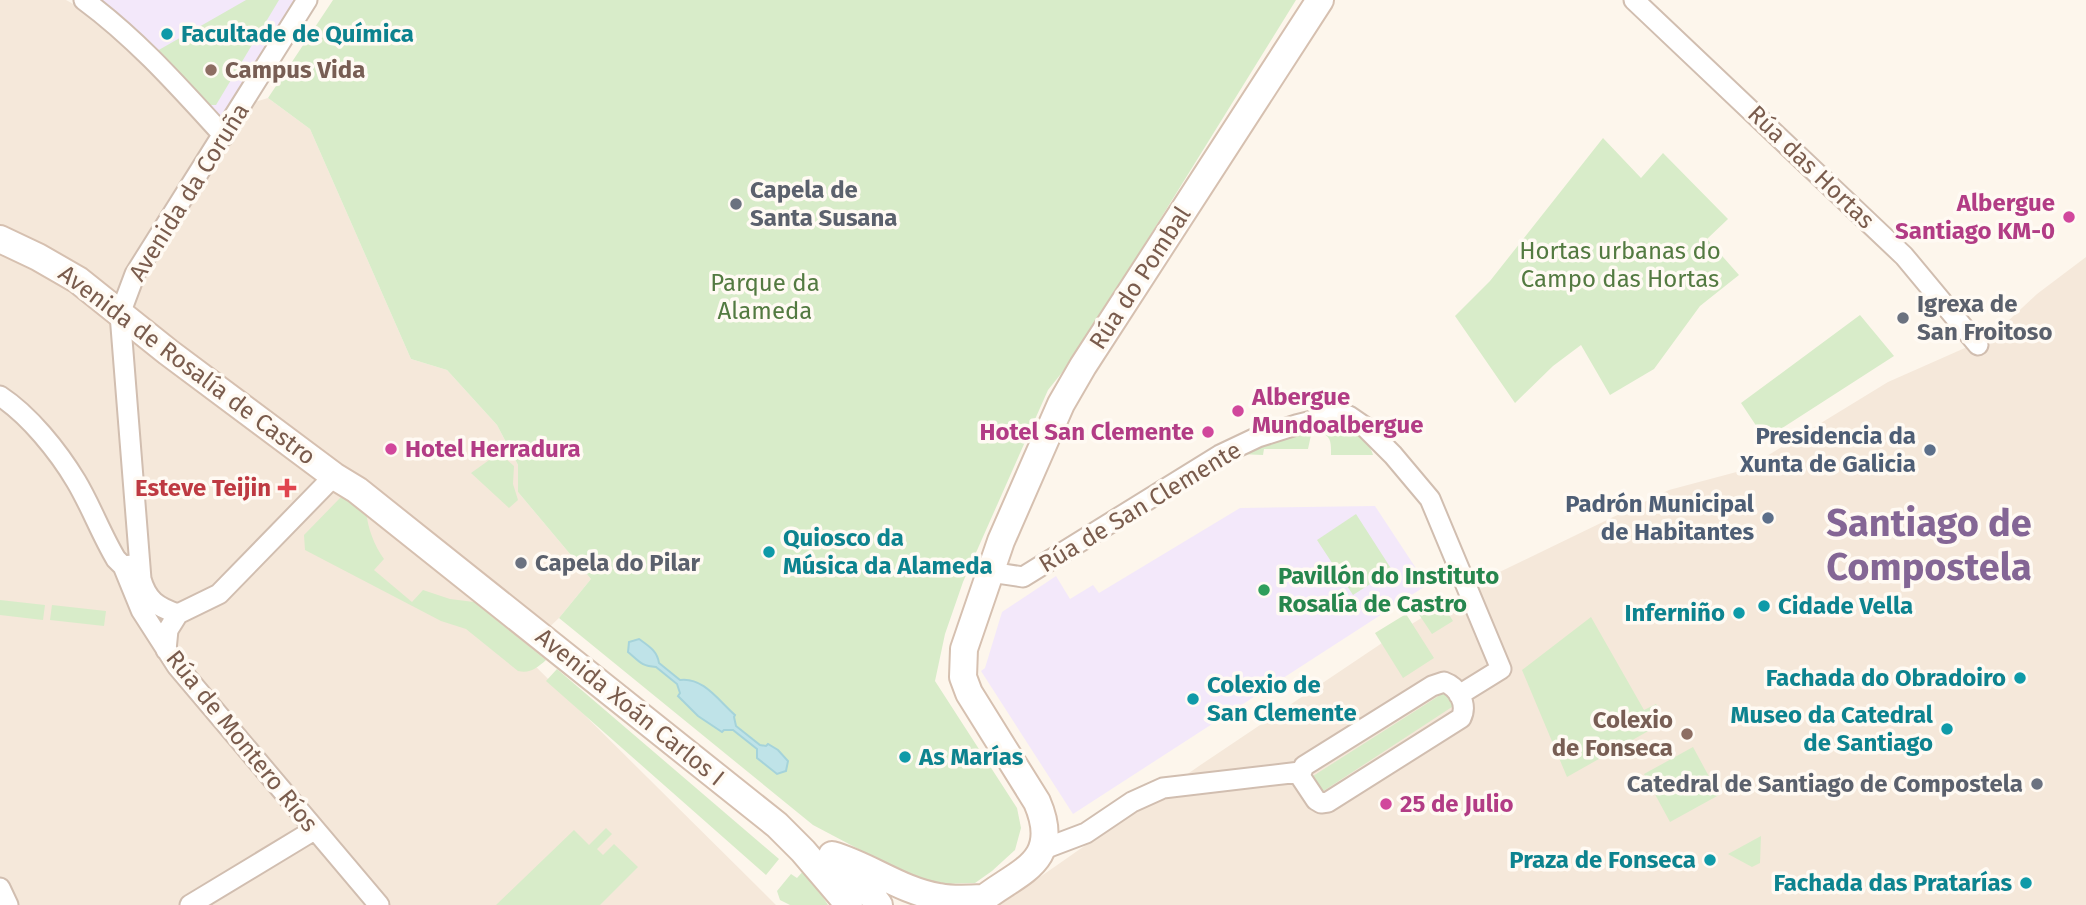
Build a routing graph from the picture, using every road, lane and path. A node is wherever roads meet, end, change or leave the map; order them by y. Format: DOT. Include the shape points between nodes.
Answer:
graph roads {
  1 [pos="85,0"];
  2 [pos="307,0"];
  3 [pos="1320,0"];
  4 [pos="1634,0"];
  5 [pos="224,136"];
  6 [pos="0,239"];
  7 [pos="120,314"];
  8 [pos="1978,345"];
  9 [pos="0,396"];
  10 [pos="334,476"];
  11 [pos="131,564"];
  12 [pos="990,572"];
  13 [pos="483,589"];
  14 [pos="177,614"];
  15 [pos="166,650"];
  16 [pos="1459,695"];
  17 [pos="1300,772"];
  18 [pos="777,825"];
  19 [pos="314,830"];
  20 [pos="1041,850"];
  21 [pos="803,851"];
  22 [pos="832,855"];
  23 [pos="0,888"];
  24 [pos="936,897"];
  25 [pos="979,902"];
  26 [pos="8,905"];
  27 [pos="190,905"];
  28 [pos="379,905"];
  29 [pos="835,905"];
  30 [pos="849,905"];
  31 [pos="878,905"];
  32 [pos="905,905"];
  1 -- 5 [label="street" via="149,55"];
  2 -- 5 [label="street, Avenida da Coruña"];
  3 -- 12 [label="street, Rúa do Pombal" via="1067,392"];
  4 -- 8 [label="street, Rúa das Hortas" via="1904,256"];
  5 -- 7 [label="street, Avenida da Coruña" via="135,274"];
  6 -- 7 [label="street, Avenida de Rosalía de Castro" via="61,269"];
  7 -- 10 [label="street, Avenida de Rosalía de Castro"];
  7 -- 11 [label="street, Rúa de Montero Ríos"];
  9 -- 11 [label="street" via="33,424 76,481 109,547"];
  10 -- 13 [label="street, Avenida de Rosalía de Castro"];
  10 -- 14 [label="street" via="219,594"];
  11 -- 14 [label="street" via="150,600"];
  11 -- 15 [label="street, Rúa de Montero Ríos" via="141,610"];
  12 -- 16 [label="street, Rúa de San Clemente" via="1023,577 1220,455 1258,437 1332,416 1355,419 1430,499 1500,669"];
  12 -- 20 [label="street" via="964,649 963,677 1037,803 1044,827"];
  13 -- 18 [label="street, Avenida Xoán Carlos I"];
  14 -- 15 [label="street"];
  15 -- 19 [label="street, Rúa de Montero Ríos"];
  16 -- 17 [label="street" via="1444,682 1433,686"];
  16 -- 17 [label="street" via="1464,708 1461,718 1328,802 1316,800"];
  17 -- 20 [label="street" via="1173,786 1132,802 1086,833"];
  18 -- 21 [label="street"];
  18 -- 22 [label="street"];
  19 -- 27 [label="street"];
  19 -- 28 [label="street, Rúa de Montero Ríos"];
  20 -- 25 [label="street" via="1024,872"];
  21 -- 29 [label="street" via="805,863"];
  21 -- 30 [label="street"];
  22 -- 24 [label="street"];
  22 -- 31 [label="street"];
  23 -- 26 [label="street"];
  24 -- 25 [label="street"];
  24 -- 32 [label="street"];
}
